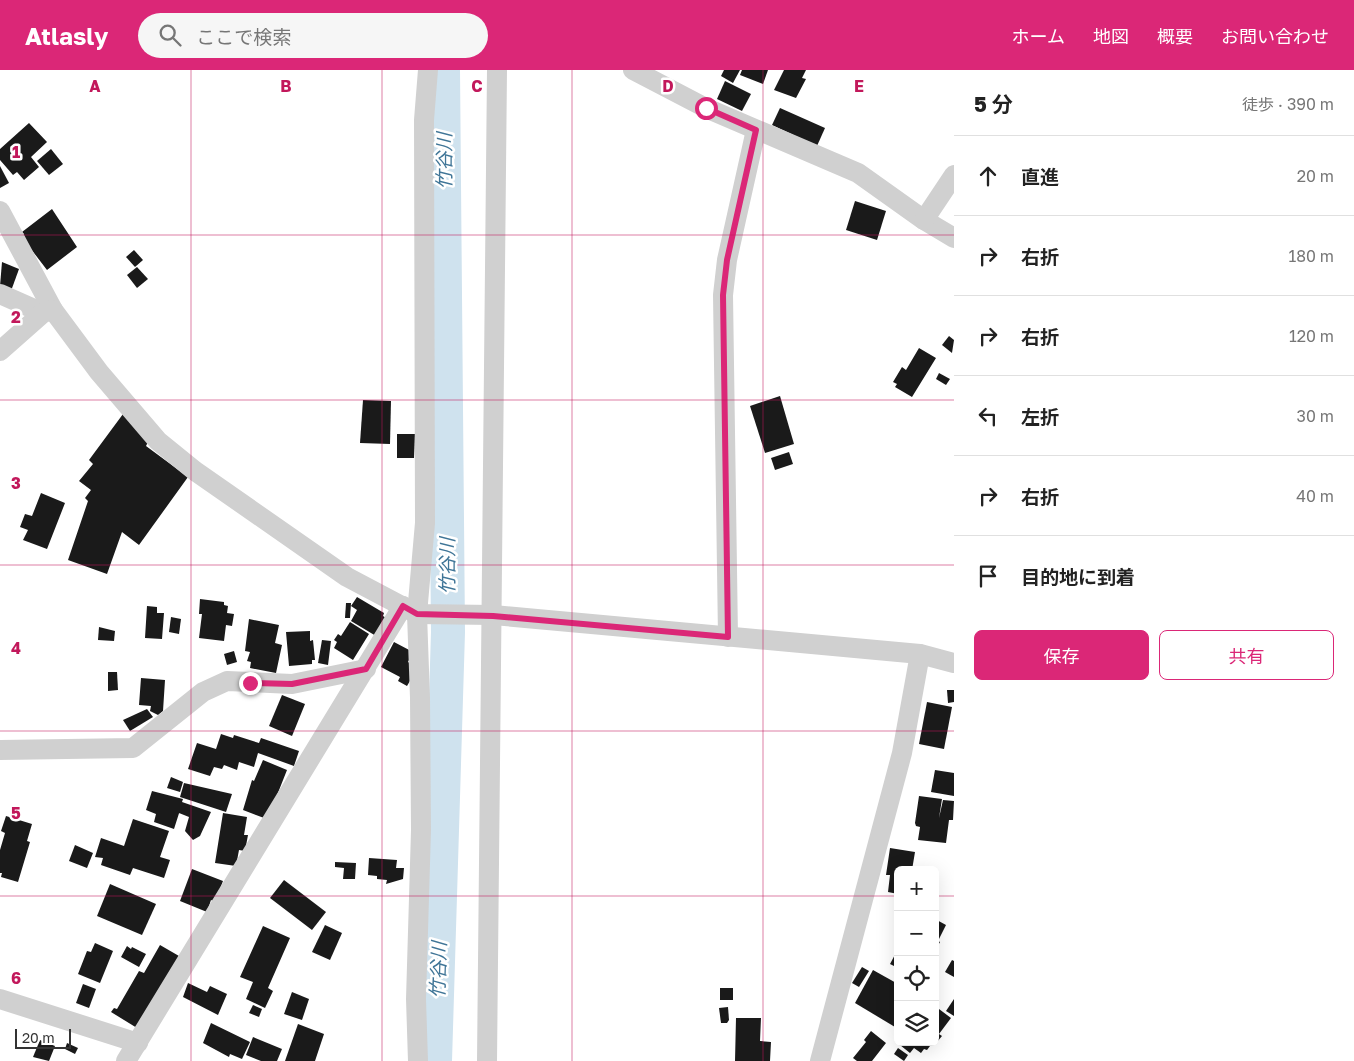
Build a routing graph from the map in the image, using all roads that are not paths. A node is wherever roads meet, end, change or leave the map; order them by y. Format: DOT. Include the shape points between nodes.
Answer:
graph roads {
  1 [pos="428,70"];
  2 [pos="497,70"];
  3 [pos="633,70"];
  4 [pos="756,130"];
  5 [pos="954,175"];
  6 [pos="0,211"];
  7 [pos="924,220"];
  8 [pos="954,238"];
  9 [pos="0,294"];
  10 [pos="48,312"];
  11 [pos="0,351"];
  12 [pos="417,612"];
  13 [pos="484,615"];
  14 [pos="728,637"];
  15 [pos="920,654"];
  16 [pos="954,663"];
  17 [pos="366,669"];
  18 [pos="0,750"];
  19 [pos="0,999"];
  20 [pos="138,1043"];
  21 [pos="126,1061"];
  22 [pos="418,1061"];
  23 [pos="487,1061"];
  24 [pos="820,1061"];
  1 -- 12 [label="street" via="424,120 425,523"];
  2 -- 13 [label="street"];
  3 -- 4 [label="street"];
  4 -- 7 [label="street" via="858,173"];
  4 -- 14 [label="street" via="727,260 723,295"];
  5 -- 7 [label="street"];
  6 -- 10 [label="street"];
  7 -- 8 [label="street"];
  9 -- 10 [label="street"];
  10 -- 11 [label="street"];
  10 -- 12 [label="street" via="158,441 347,578"];
  12 -- 13 [label="street"];
  12 -- 17 [label="street"];
  12 -- 22 [label="street" via="421,802 416,999"];
  13 -- 14 [label="street"];
  13 -- 23 [label="street"];
  14 -- 15 [label="street"];
  15 -- 16 [label="street"];
  15 -- 24 [label="street" via="902,753"];
  17 -- 18 [label="street" via="292,684 227,681 203,692 133,748"];
  17 -- 20 [label="street"];
  19 -- 20 [label="street"];
  20 -- 21 [label="street"];
}
